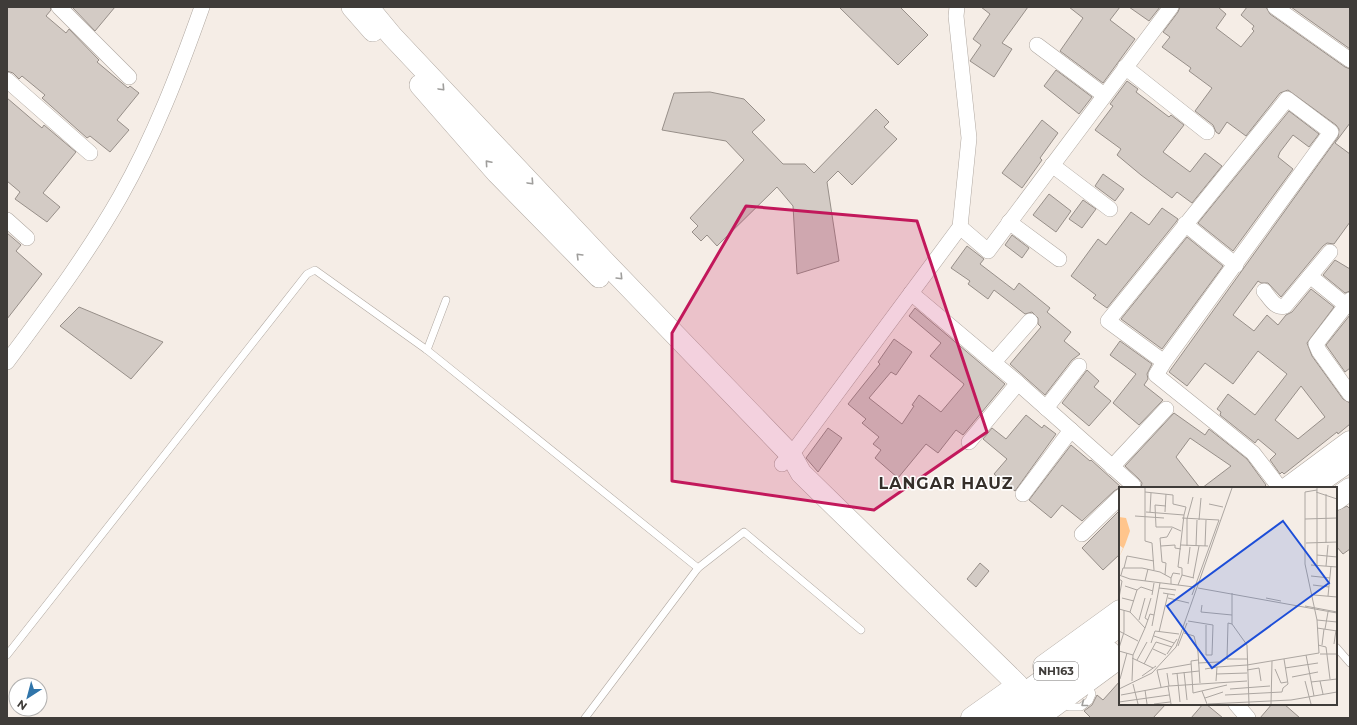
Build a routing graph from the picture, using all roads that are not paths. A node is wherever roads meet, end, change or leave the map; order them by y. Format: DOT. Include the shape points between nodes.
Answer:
graph roads {
  1 [pos="59,7"];
  2 [pos="202,7"];
  3 [pos="352,7"];
  4 [pos="368,7"];
  5 [pos="957,7"];
  6 [pos="1171,7"];
  7 [pos="1275,7"];
  8 [pos="1037,45"];
  9 [pos="1350,60"];
  10 [pos="1125,67"];
  11 [pos="129,77"];
  12 [pos="7,80"];
  13 [pos="1104,95"];
  14 [pos="1208,132"];
  15 [pos="90,153"];
  16 [pos="1052,165"];
  17 [pos="1110,209"];
  18 [pos="7,220"];
  19 [pos="1010,222"];
  20 [pos="1185,224"];
  21 [pos="960,227"];
  22 [pos="27,238"];
  23 [pos="1330,252"];
  24 [pos="1059,259"];
  25 [pos="1236,265"];
  26 [pos="1310,276"];
  27 [pos="1264,292"];
  28 [pos="912,293"];
  29 [pos="446,300"];
  30 [pos="1349,303"];
  31 [pos="1030,321"];
  32 [pos="427,350"];
  33 [pos="7,362"];
  34 [pos="994,362"];
  35 [pos="1164,362"];
  36 [pos="1079,366"];
  37 [pos="1018,383"];
  38 [pos="1350,394"];
  39 [pos="1046,408"];
  40 [pos="1166,409"];
  41 [pos="1071,430"];
  42 [pos="969,442"];
  43 [pos="1350,442"];
  44 [pos="1350,460"];
  45 [pos="791,464"];
  46 [pos="1112,467"];
  47 [pos="1350,478"];
  48 [pos="1131,487"];
  49 [pos="1279,487"];
  50 [pos="1289,487"];
  51 [pos="1311,487"];
  52 [pos="1337,487"];
  53 [pos="1350,489"];
  54 [pos="1023,494"];
  55 [pos="1337,498"];
  56 [pos="1119,499"];
  57 [pos="1082,534"];
  58 [pos="698,568"];
  59 [pos="1119,612"];
  60 [pos="1119,626"];
  61 [pos="861,630"];
  62 [pos="1119,645"];
  63 [pos="1337,648"];
  64 [pos="7,655"];
  65 [pos="1119,658"];
  66 [pos="1350,663"];
  67 [pos="1018,685"];
  68 [pos="1237,705"];
  69 [pos="1044,716"];
  70 [pos="585,718"];
  71 [pos="972,718"];
  72 [pos="991,718"];
  73 [pos="1018,718"];
  74 [pos="1248,718"];
  1 -- 11 [label="street"];
  2 -- 33 [label="street" via="163,111 121,196 71,276"];
  45 -- 3 [label="street, one-way" via="497,173"];
  4 -- 45 [label="street, one-way" via="392,36"];
  5 -- 21 [label="street" via="969,138"];
  6 -- 10 [label="street"];
  7 -- 9 [label="street"];
  8 -- 13 [label="street"];
  10 -- 13 [label="street"];
  10 -- 14 [label="street"];
  12 -- 15 [label="street"];
  13 -- 16 [label="street"];
  16 -- 17 [label="street"];
  16 -- 19 [label="street"];
  18 -- 22 [label="street"];
  19 -- 21 [label="street" via="988,251"];
  19 -- 24 [label="street"];
  20 -- 25 [label="street"];
  20 -- 25 [label="street" via="1287,99 1331,132"];
  20 -- 35 [label="street" via="1108,322"];
  21 -- 28 [label="street"];
  23 -- 26 [label="street"];
  25 -- 35 [label="street"];
  26 -- 27 [label="street" via="1281,307"];
  26 -- 30 [label="street"];
  28 -- 34 [label="street"];
  28 -- 45 [label="street"];
  29 -- 32 [label="lane"];
  30 -- 38 [label="street" via="1316,344"];
  31 -- 34 [label="street"];
  32 -- 58 [label="lane"];
  32 -- 64 [label="lane" via="315,270 307,274"];
  34 -- 37 [label="street"];
  35 -- 49 [label="street" via="1156,375 1253,453"];
  36 -- 39 [label="street"];
  37 -- 39 [label="street"];
  37 -- 42 [label="street"];
  39 -- 41 [label="street"];
  40 -- 46 [label="street"];
  41 -- 46 [label="street"];
  41 -- 54 [label="street"];
  43 -- 50 [label="main road"];
  44 -- 51 [label="main road"];
  45 -- 67 [label="street"];
  46 -- 48 [label="street" via="1133,485"];
  47 -- 52 [label="main road"];
  53 -- 55 [label="main road"];
  56 -- 57 [label="street"];
  58 -- 61 [label="lane" via="744,532"];
  58 -- 70 [label="lane"];
  59 -- 67 [label="main road"];
  60 -- 72 [label="main road, NH163"];
  62 -- 73 [label="main road, NH163"];
  63 -- 66 [label="lane"];
  65 -- 69 [label="main road, one-way"];
  67 -- 71 [label="main road"];
  68 -- 74 [label="street"];
}
